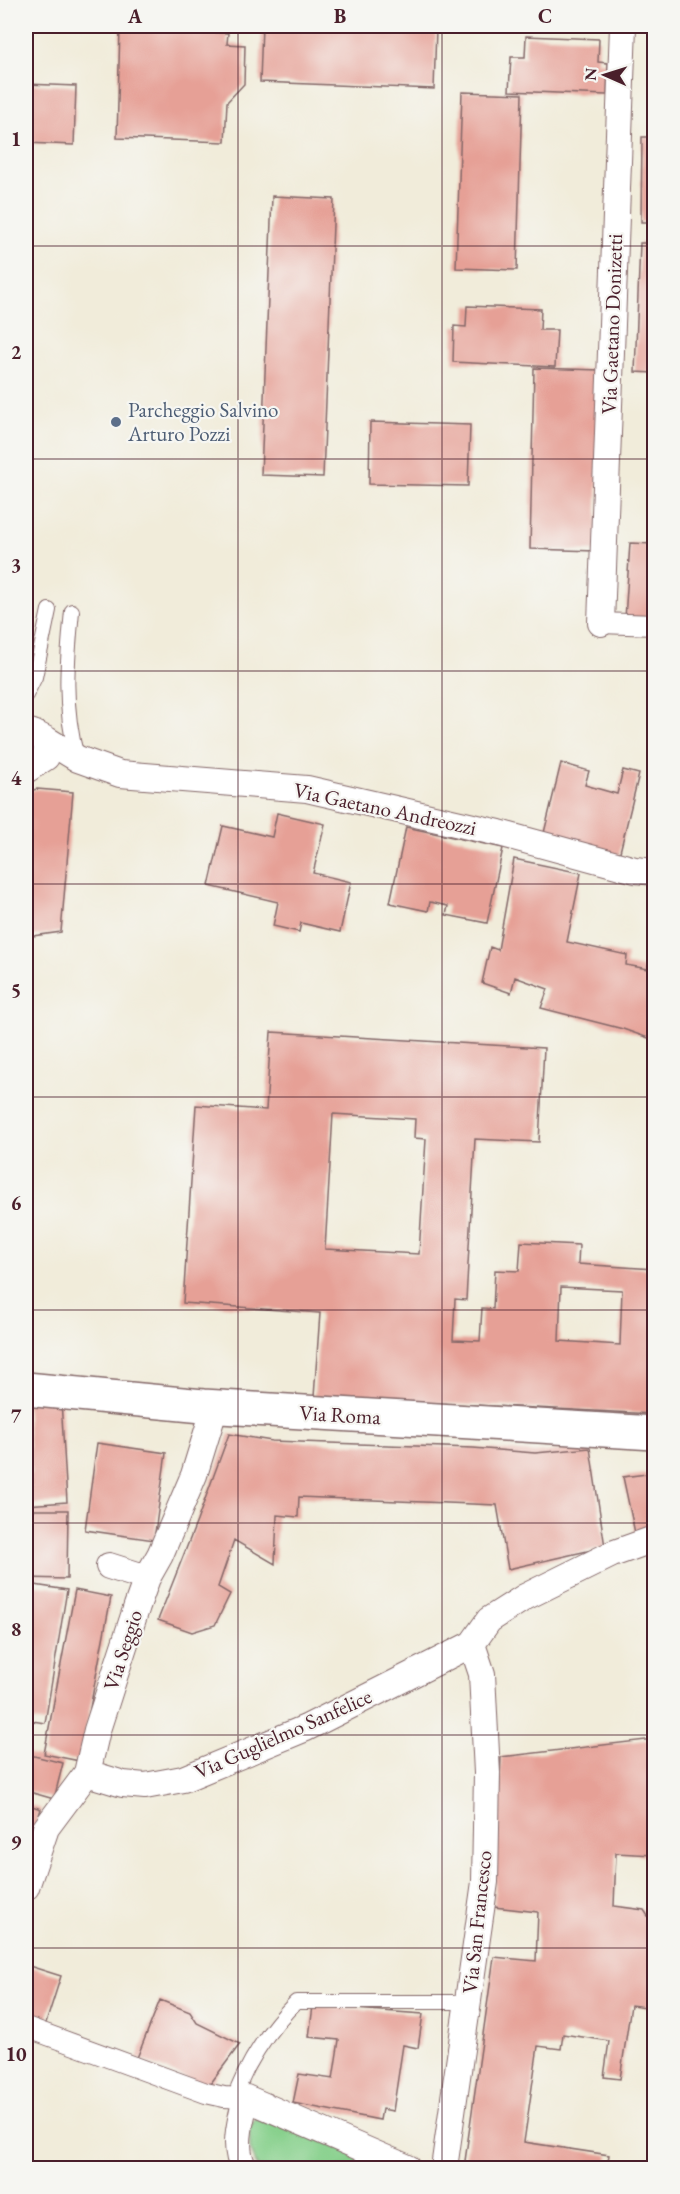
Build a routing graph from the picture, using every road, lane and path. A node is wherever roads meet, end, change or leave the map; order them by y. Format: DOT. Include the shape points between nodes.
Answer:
graph roads {
  1 [pos="623,26"];
  2 [pos="49,610"];
  3 [pos="72,611"];
  4 [pos="601,623"];
  5 [pos="654,625"];
  6 [pos="26,695"];
  7 [pos="36,736"];
  8 [pos="78,759"];
  9 [pos="26,770"];
  10 [pos="654,872"];
  11 [pos="26,1389"];
  12 [pos="214,1407"];
  13 [pos="654,1433"];
  14 [pos="654,1539"];
  15 [pos="109,1566"];
  16 [pos="147,1578"];
  17 [pos="472,1644"];
  18 [pos="87,1773"];
  19 [pos="26,1887"];
  20 [pos="469,2002"];
  21 [pos="26,2027"];
  22 [pos="246,2097"];
  23 [pos="244,2169"];
  24 [pos="408,2169"];
  25 [pos="444,2169"];
  1 -- 4 [label="street, Via Gaetano Donizetti"];
  2 -- 6 [label="lane" via="35,677"];
  3 -- 8 [label="lane" via="66,688 70,730"];
  4 -- 5 [label="street"];
  7 -- 8 [label="street, Via Gaetano Andreozzi"];
  7 -- 9 [label="street" via="46,757"];
  8 -- 10 [label="street, Via Gaetano Andreozzi" via="120,774 307,789"];
  11 -- 12 [label="street, Via Roma"];
  12 -- 13 [label="street, Via Roma"];
  12 -- 16 [label="street, Via Seggio" via="194,1475"];
  14 -- 17 [label="street, Via Guglielmo Sanfelice" via="612,1554 525,1597 489,1620"];
  15 -- 16 [label="street"];
  16 -- 18 [label="street, Via Seggio" via="97,1730"];
  17 -- 18 [label="street, Via Guglielmo Sanfelice" via="306,1728 183,1779 145,1786"];
  17 -- 20 [label="street, Via San Francesco" via="482,1674 487,1773 485,1882"];
  18 -- 19 [label="street, Via Seggio" via="46,1828"];
  20 -- 22 [label="lane" via="297,2002 279,2020 243,2076 238,2088"];
  20 -- 25 [label="street, Via San Francesco"];
  21 -- 22 [label="street" via="206,2093"];
  22 -- 23 [label="street" via="238,2145"];
  22 -- 24 [label="street"];
}
